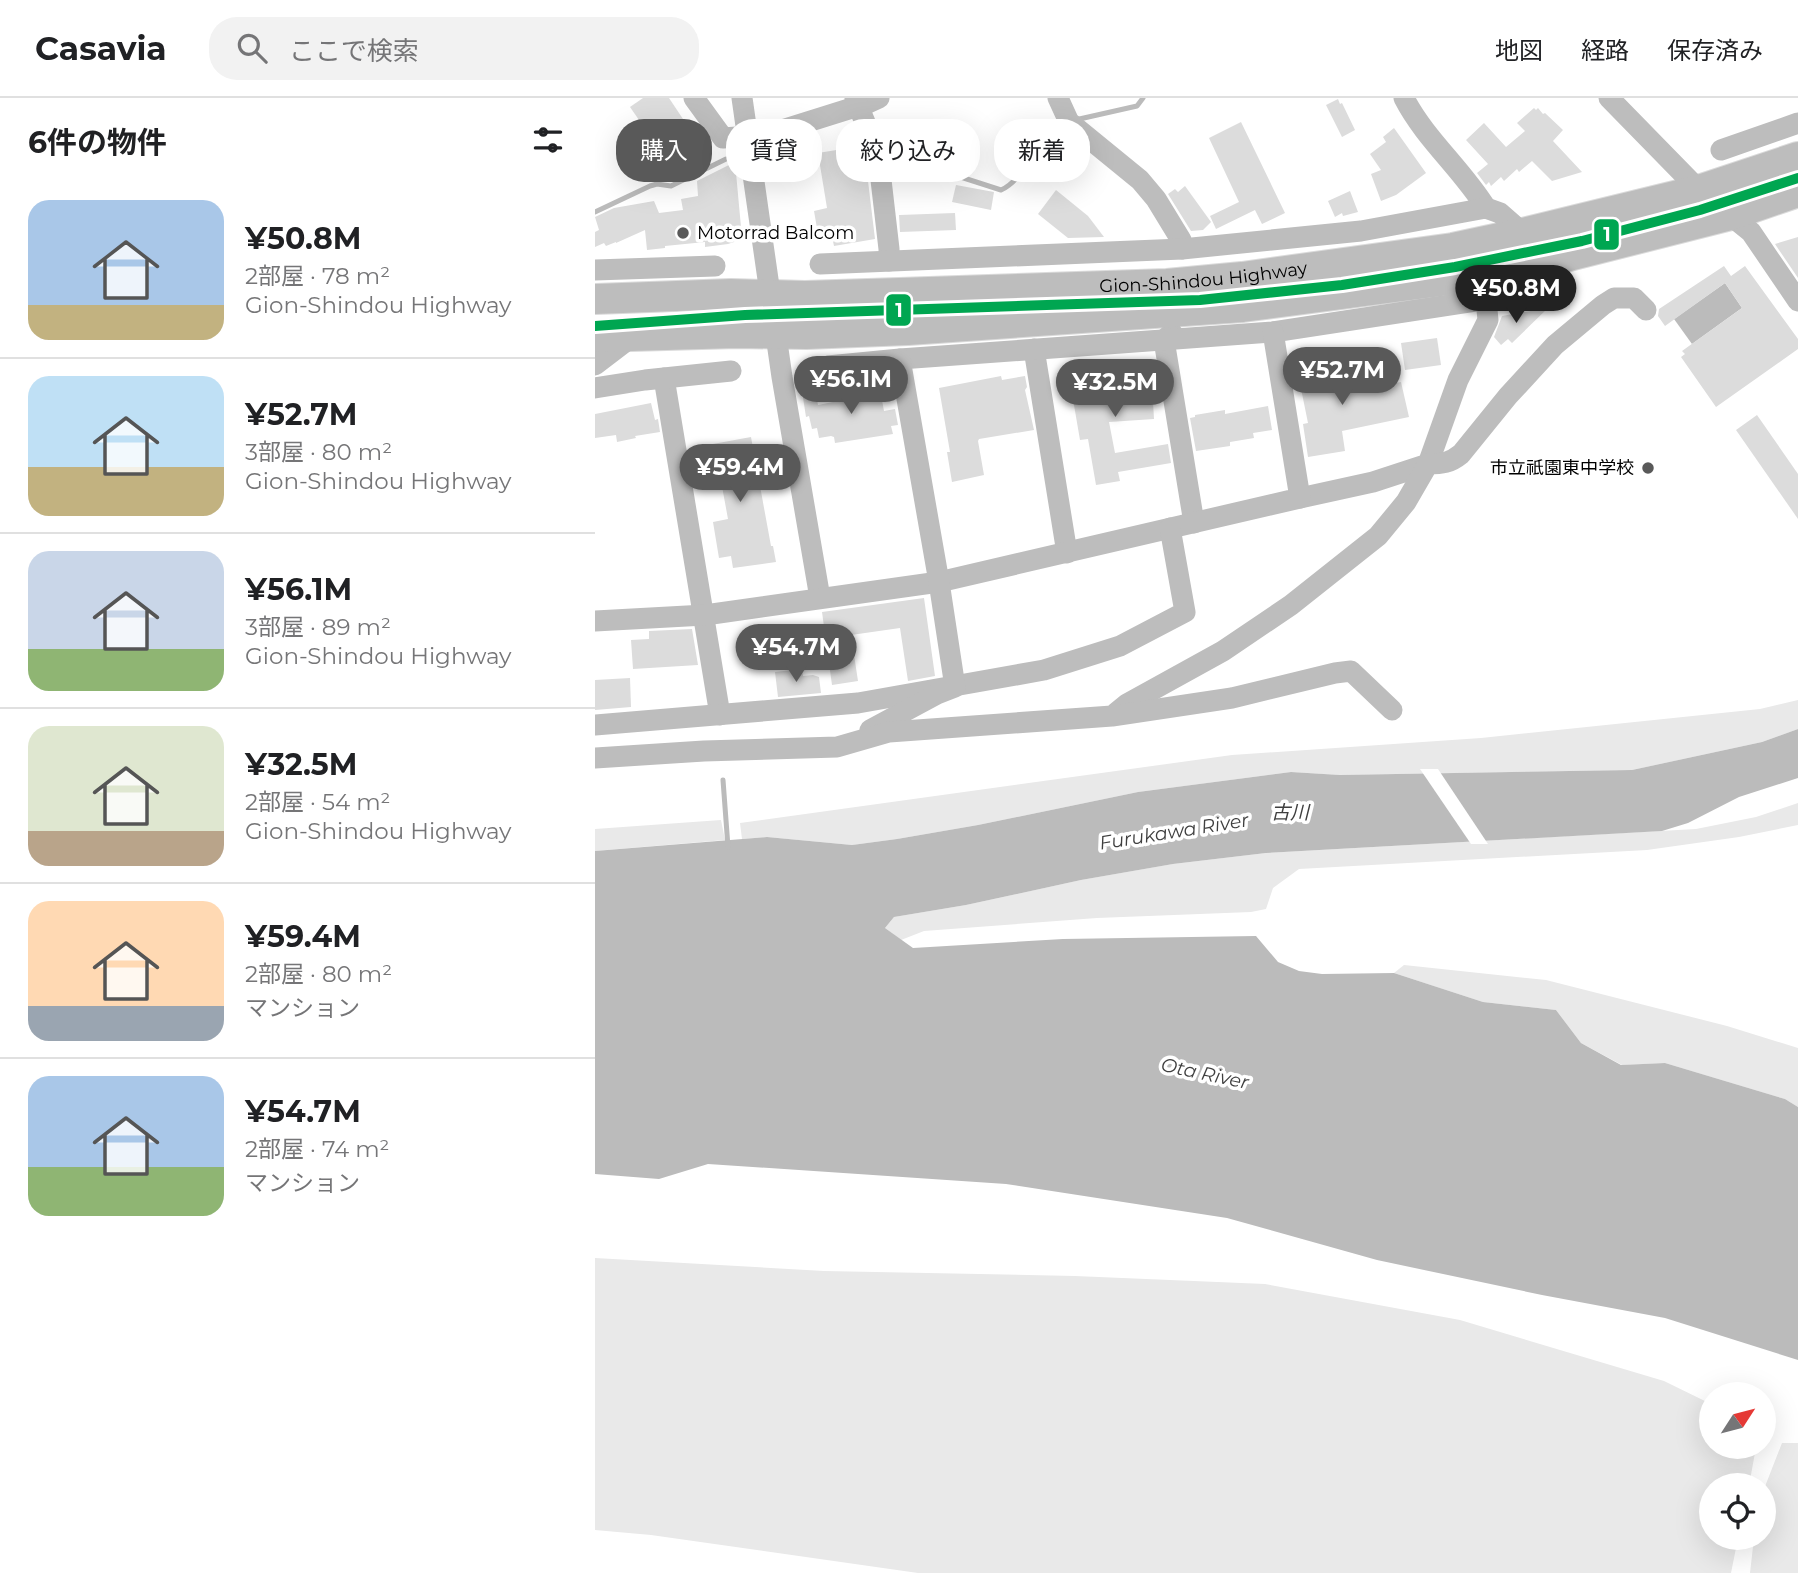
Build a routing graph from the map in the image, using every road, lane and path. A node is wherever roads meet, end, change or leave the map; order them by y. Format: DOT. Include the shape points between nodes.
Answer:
graph roads {
  1 [pos="694,98"];
  2 [pos="742,98"];
  3 [pos="879,98"];
  4 [pos="1059,98"];
  5 [pos="1404,98"];
  6 [pos="1609,98"];
  7 [pos="857,102"];
  8 [pos="745,119"];
  9 [pos="810,119"];
  10 [pos="1798,123"];
  11 [pos="726,138"];
  12 [pos="1721,150"];
  13 [pos="1798,157"];
  14 [pos="754,182"];
  15 [pos="1699,190"];
  16 [pos="1798,192"];
  17 [pos="1486,208"];
  18 [pos="1731,215"];
  19 [pos="1523,233"];
  20 [pos="1205,247"];
  21 [pos="1182,249"];
  22 [pos="1569,256"];
  23 [pos="925,260"];
  24 [pos="889,261"];
  25 [pos="820,264"];
  26 [pos="715,266"];
  27 [pos="595,270"];
  28 [pos="1167,284"];
  29 [pos="899,293"];
  30 [pos="600,294"];
  31 [pos="771,295"];
  32 [pos="1486,300"];
  33 [pos="1798,301"];
  34 [pos="1196,309"];
  35 [pos="1646,310"];
  36 [pos="908,330"];
  37 [pos="1273,332"];
  38 [pos="776,334"];
  39 [pos="633,336"];
  40 [pos="595,337"];
  41 [pos="1164,340"];
  42 [pos="1034,349"];
  43 [pos="933,356"];
  44 [pos="900,359"];
  45 [pos="595,365"];
  46 [pos="828,366"];
  47 [pos="731,371"];
  48 [pos="664,378"];
  49 [pos="595,388"];
  50 [pos="1428,464"];
  51 [pos="1300,498"];
  52 [pos="1194,523"];
  53 [pos="1170,528"];
  54 [pos="1067,552"];
  55 [pos="939,582"];
  56 [pos="820,598"];
  57 [pos="705,615"];
  58 [pos="595,621"];
  59 [pos="955,687"];
  60 [pos="1392,710"];
  61 [pos="720,715"];
  62 [pos="1112,716"];
  63 [pos="595,725"];
  64 [pos="837,747"];
  65 [pos="595,758"];
  1 -- 11 [label="street"];
  2 -- 8 [label="street"];
  3 -- 7 [label="street"];
  4 -- 21 [label="street" via="1069,122 1140,180 1156,199"];
  5 -- 17 [label="street"];
  6 -- 15 [label="street"];
  7 -- 9 [label="street"];
  7 -- 24 [label="street" via="879,154"];
  10 -- 12 [label="street"];
  13 -- 15 [label="highway, Gion-Shindou Highway"];
  14 -- 31 [label="street"];
  15 -- 18 [label="street"];
  15 -- 19 [label="highway, Gion-Shindou Highway"];
  16 -- 18 [label="highway, Gion-Shindou Highway"];
  17 -- 19 [label="street" via="1500,213"];
  17 -- 20 [label="street" via="1361,232"];
  18 -- 22 [label="highway, Gion-Shindou Highway"];
  18 -- 33 [label="street" via="1751,232"];
  19 -- 28 [label="highway, Gion-Shindou Highway" via="1453,248"];
  20 -- 21 [label="street"];
  20 -- 28 [label="street"];
  21 -- 23 [label="street"];
  22 -- 32 [label="street" via="1535,292"];
  22 -- 34 [label="highway, Gion-Shindou Highway" via="1472,277"];
  23 -- 24 [label="street"];
  23 -- 29 [label="street"];
  24 -- 25 [label="street"];
  26 -- 27 [label="street"];
  28 -- 29 [label="highway, Gion-Shindou Highway"];
  29 -- 31 [label="highway, Gion-Shindou Highway"];
  30 -- 31 [label="highway, Gion-Shindou Highway"];
  31 -- 38 [label="street"];
  32 -- 37 [label="street"];
  32 -- 50 [label="street" via="1488,320 1458,380"];
  34 -- 36 [label="highway, Gion-Shindou Highway"];
  34 -- 41 [label="street"];
  35 -- 50 [label="street" via="1634,298 1614,298 1603,305 1555,345 1461,454 1444,464"];
  36 -- 38 [label="highway, Gion-Shindou Highway"];
  36 -- 43 [label="street"];
  37 -- 41 [label="street"];
  37 -- 51 [label="street"];
  38 -- 39 [label="highway, Gion-Shindou Highway"];
  38 -- 56 [label="street"];
  39 -- 40 [label="highway, Gion-Shindou Highway"];
  39 -- 45 [label="street"];
  41 -- 42 [label="street"];
  41 -- 52 [label="street"];
  42 -- 43 [label="street"];
  42 -- 54 [label="street"];
  43 -- 44 [label="street"];
  44 -- 46 [label="street"];
  44 -- 55 [label="street"];
  47 -- 48 [label="street"];
  48 -- 49 [label="street"];
  48 -- 57 [label="street"];
  50 -- 51 [label="street"];
  50 -- 62 [label="street" via="1406,502 1378,536 1269,620"];
  51 -- 52 [label="street"];
  52 -- 53 [label="street"];
  53 -- 54 [label="street"];
  53 -- 59 [label="street" via="1185,612 1120,646 1044,670"];
  54 -- 55 [label="street"];
  55 -- 56 [label="street"];
  55 -- 59 [label="street"];
  56 -- 57 [label="street"];
  57 -- 58 [label="street"];
  57 -- 61 [label="street"];
  59 -- 61 [label="street" via="858,703"];
  59 -- 64 [label="street"];
  60 -- 62 [label="street" via="1351,671 1232,698"];
  61 -- 63 [label="street"];
  62 -- 64 [label="street" via="889,732"];
  64 -- 65 [label="street"];
}
